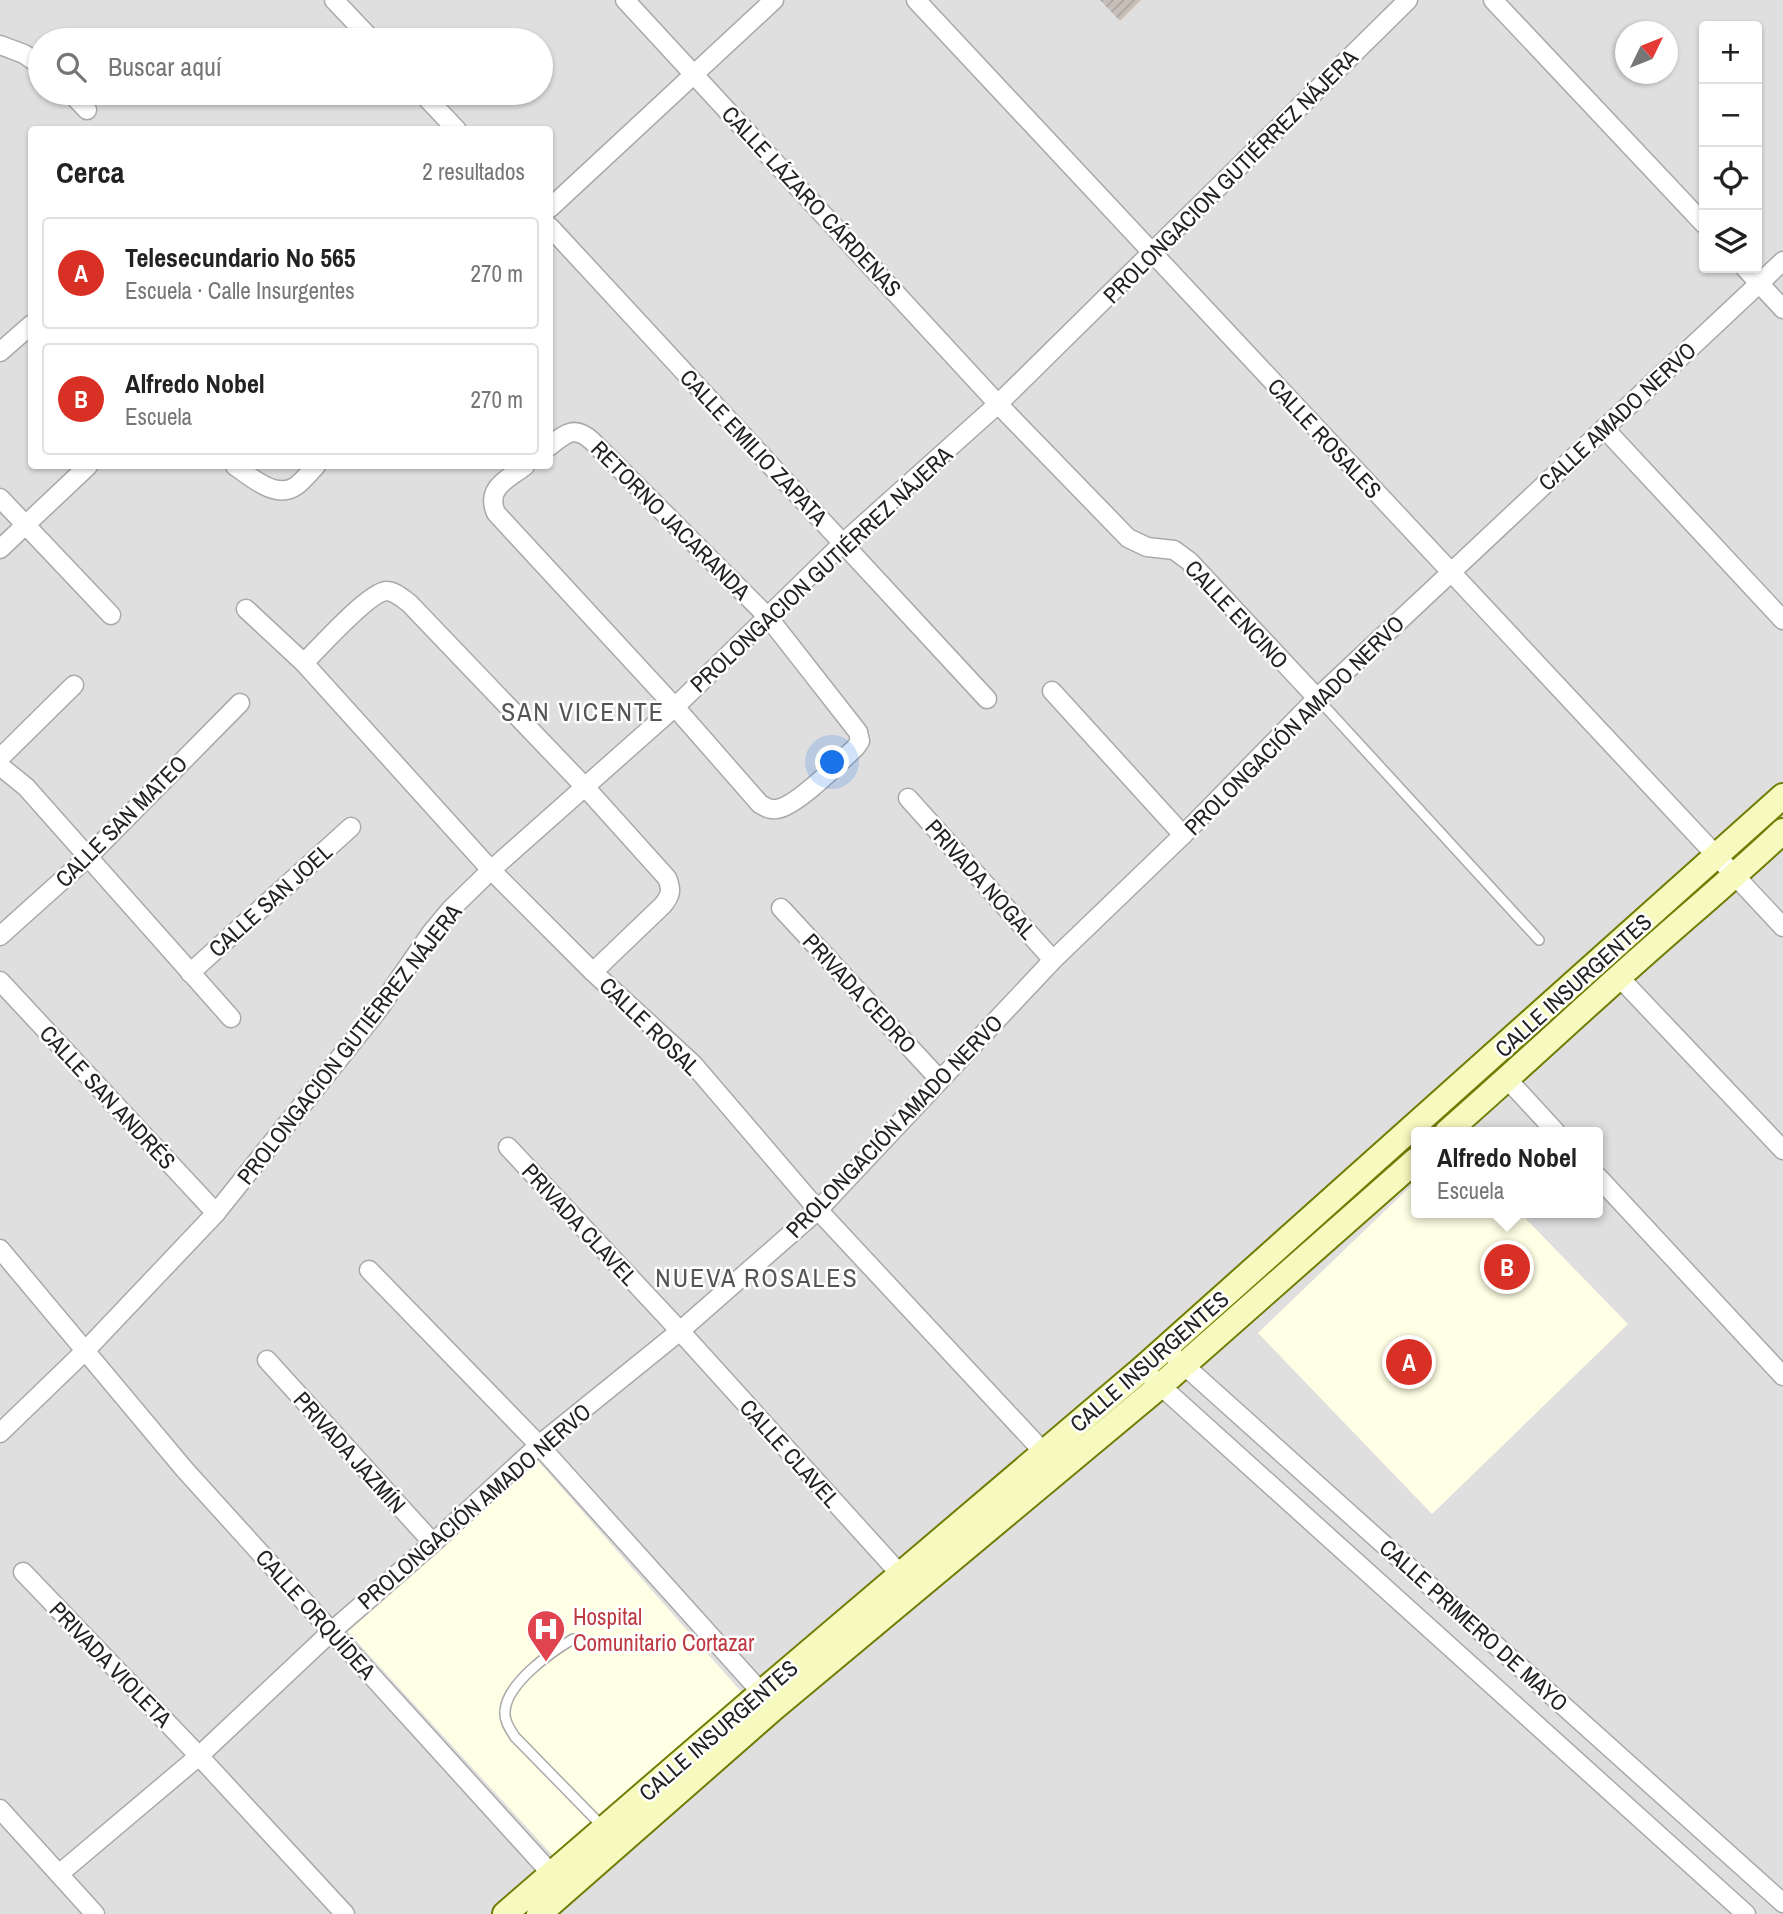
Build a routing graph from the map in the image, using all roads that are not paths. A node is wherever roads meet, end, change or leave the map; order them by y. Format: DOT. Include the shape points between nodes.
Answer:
graph roads {
  1 [pos="334,0"];
  2 [pos="625,0"];
  3 [pos="774,0"];
  4 [pos="916,0"];
  5 [pos="1408,0"];
  6 [pos="1493,0"];
  7 [pos="361,28"];
  8 [pos="0,45"];
  9 [pos="28,57"];
  10 [pos="695,74"];
  11 [pos="82,105"];
  12 [pos="433,105"];
  13 [pos="87,110"];
  14 [pos="453,126"];
  15 [pos="553,205"];
  16 [pos="1699,219"];
  17 [pos="553,230"];
  18 [pos="1152,254"];
  19 [pos="1783,261"];
  20 [pos="1750,273"];
  21 [pos="1759,283"];
  22 [pos="1783,309"];
  23 [pos="28,328"];
  24 [pos="0,352"];
  25 [pos="998,404"];
  26 [pos="1604,428"];
  27 [pos="553,444"];
  28 [pos="85,469"];
  29 [pos="240,469"];
  30 [pos="313,469"];
  31 [pos="521,469"];
  32 [pos="0,498"];
  33 [pos="26,525"];
  34 [pos="843,543"];
  35 [pos="0,549"];
  36 [pos="1451,572"];
  37 [pos="246,609"];
  38 [pos="111,615"];
  39 [pos="768,617"];
  40 [pos="1783,620"];
  41 [pos="304,663"];
  42 [pos="74,685"];
  43 [pos="1052,691"];
  44 [pos="1317,698"];
  45 [pos="986,699"];
  46 [pos="240,703"];
  47 [pos="675,707"];
  48 [pos="0,758"];
  49 [pos="0,766"];
  50 [pos="586,788"];
  51 [pos="1783,796"];
  52 [pos="908,798"];
  53 [pos="351,827"];
  54 [pos="1783,831"];
  55 [pos="1183,835"];
  56 [pos="88,857"];
  57 [pos="1716,858"];
  58 [pos="491,870"];
  59 [pos="1735,877"];
  60 [pos="781,908"];
  61 [pos="1783,927"];
  62 [pos="0,936"];
  63 [pos="1538,940"];
  64 [pos="1053,960"];
  65 [pos="593,972"];
  66 [pos="190,973"];
  67 [pos="1619,977"];
  68 [pos="0,981"];
  69 [pos="231,1018"];
  70 [pos="939,1079"];
  71 [pos="1508,1080"];
  72 [pos="1423,1127"];
  73 [pos="1453,1127"];
  74 [pos="1551,1127"];
  75 [pos="1411,1138"];
  76 [pos="508,1147"];
  77 [pos="1783,1150"];
  78 [pos="1411,1164"];
  79 [pos="1603,1182"];
  80 [pos="818,1210"];
  81 [pos="216,1213"];
  82 [pos="0,1249"];
  83 [pos="369,1270"];
  84 [pos="680,1331"];
  85 [pos="86,1350"];
  86 [pos="1174,1356"];
  87 [pos="267,1360"];
  88 [pos="1783,1376"];
  89 [pos="1151,1377"];
  90 [pos="0,1433"];
  91 [pos="539,1446"];
  92 [pos="1052,1461"];
  93 [pos="433,1543"];
  94 [pos="23,1572"];
  95 [pos="901,1575"];
  96 [pos="332,1631"];
  97 [pos="573,1639"];
  98 [pos="768,1699"];
  99 [pos="199,1756"];
  100 [pos="0,1809"];
  101 [pos="604,1828"];
  102 [pos="59,1874"];
  103 [pos="559,1882"];
  104 [pos="1783,1903"];
  105 [pos="94,1914"];
  106 [pos="345,1914"];
  107 [pos="505,1914"];
  108 [pos="538,1914"];
  109 [pos="1746,1914"];
  1 -- 7 [label="street"];
  2 -- 10 [label="street, CALLE LÁZARO CÁRDENAS"];
  3 -- 10 [label="street"];
  4 -- 18 [label="street, CALLE ROSALES"];
  5 -- 18 [label="street, PROLONGACION GUTIÉRREZ NÁJERA"];
  6 -- 16 [label="street"];
  8 -- 9 [label="street"];
  10 -- 15 [label="street"];
  10 -- 25 [label="street, CALLE LÁZARO CÁRDENAS"];
  11 -- 13 [label="street"];
  12 -- 14 [label="street"];
  17 -- 34 [label="street, CALLE EMILIO ZAPATA"];
  18 -- 25 [label="street, PROLONGACION GUTIÉRREZ NÁJERA"];
  18 -- 36 [label="street, CALLE ROSALES"];
  19 -- 21 [label="street, CALLE AMADO NERVO"];
  20 -- 21 [label="street"];
  21 -- 22 [label="street"];
  21 -- 26 [label="street, CALLE AMADO NERVO"];
  23 -- 24 [label="street"];
  25 -- 34 [label="street, PROLONGACION GUTIÉRREZ NÁJERA"];
  25 -- 44 [label="street, CALLE ENCINO" via="1128,538 1147,547 1174,550 1189,561"];
  26 -- 36 [label="street, CALLE AMADO NERVO"];
  26 -- 40 [label="street"];
  27 -- 39 [label="street, RETORNO JACARANDA" via="569,433 582,432"];
  28 -- 33 [label="street"];
  29 -- 30 [label="street" via="271,489 284,491"];
  31 -- 47 [label="street, RETORNO JACARANDA" via="495,490 491,503 496,513"];
  32 -- 33 [label="street"];
  33 -- 35 [label="street"];
  33 -- 38 [label="street"];
  34 -- 39 [label="street, PROLONGACION GUTIÉRREZ NÁJERA"];
  34 -- 45 [label="street, CALLE EMILIO ZAPATA"];
  36 -- 44 [label="street, PROLONGACIÓN AMADO NERVO"];
  36 -- 57 [label="street, CALLE ROSALES"];
  37 -- 41 [label="street, CALLE ROSAL"];
  39 -- 47 [label="street, PROLONGACION GUTIÉRREZ NÁJERA"];
  39 -- 47 [label="street, RETORNO JACARANDA" via="858,732 856,747 795,801 776,810 766,808"];
  41 -- 50 [label="street" via="370,598 394,592"];
  41 -- 58 [label="street, CALLE ROSAL"];
  42 -- 48 [label="street"];
  43 -- 55 [label="street"];
  44 -- 55 [label="street, PROLONGACIÓN AMADO NERVO"];
  44 -- 63 [label="lane"];
  46 -- 56 [label="street, CALLE SAN MATEO"];
  47 -- 50 [label="street, PROLONGACION GUTIÉRREZ NÁJERA"];
  49 -- 56 [label="street" via="26,787"];
  50 -- 58 [label="street, PROLONGACION GUTIÉRREZ NÁJERA"];
  50 -- 65 [label="street" via="671,886 663,905"];
  51 -- 57 [label="main road, CALLE INSURGENTES"];
  52 -- 64 [label="street, PRIVADA NOGAL"];
  53 -- 66 [label="street, CALLE SAN JOEL"];
  54 -- 59 [label="main road, CALLE INSURGENTES"];
  55 -- 64 [label="street, PROLONGACIÓN AMADO NERVO"];
  56 -- 62 [label="street, CALLE SAN MATEO"];
  56 -- 66 [label="street"];
  57 -- 59 [label="street, CALLE ROSALES"];
  57 -- 72 [label="main road, CALLE INSURGENTES"];
  58 -- 65 [label="street, CALLE ROSAL"];
  58 -- 81 [label="street, PROLONGACION GUTIÉRREZ NÁJERA" via="431,933 378,1010"];
  59 -- 61 [label="street, CALLE ROSALES"];
  59 -- 67 [label="main road, CALLE INSURGENTES"];
  60 -- 70 [label="street, PRIVADA CEDRO"];
  64 -- 70 [label="street, PROLONGACIÓN AMADO NERVO"];
  65 -- 80 [label="street, CALLE ROSAL" via="693,1065"];
  66 -- 69 [label="street"];
  67 -- 71 [label="main road, CALLE INSURGENTES"];
  67 -- 77 [label="street"];
  68 -- 81 [label="street, CALLE SAN ANDRÉS"];
  70 -- 80 [label="street, PROLONGACIÓN AMADO NERVO"];
  71 -- 73 [label="main road, CALLE INSURGENTES"];
  71 -- 74 [label="street"];
  75 -- 86 [label="main road, CALLE INSURGENTES"];
  76 -- 84 [label="street, PRIVADA CLAVEL"];
  78 -- 86 [label="main road, CALLE INSURGENTES"];
  79 -- 88 [label="street"];
  80 -- 84 [label="street, PROLONGACIÓN AMADO NERVO"];
  80 -- 92 [label="street, CALLE ROSAL"];
  81 -- 85 [label="street, PROLONGACION GUTIÉRREZ NÁJERA"];
  82 -- 85 [label="street, CALLE ORQUÍDEA"];
  83 -- 91 [label="street"];
  84 -- 91 [label="street, PROLONGACIÓN AMADO NERVO"];
  84 -- 95 [label="street, CALLE CLAVEL"];
  85 -- 90 [label="street, PROLONGACION GUTIÉRREZ NÁJERA"];
  85 -- 96 [label="street, CALLE ORQUÍDEA" via="185,1470"];
  86 -- 89 [label="main road, CALLE INSURGENTES"];
  86 -- 104 [label="street, CALLE PRIMERO DE MAYO"];
  87 -- 93 [label="street, PRIVADA JAZMÍN"];
  89 -- 92 [label="main road, CALLE INSURGENTES"];
  89 -- 109 [label="street, CALLE PRIMERO DE MAYO"];
  91 -- 93 [label="street, PROLONGACIÓN AMADO NERVO"];
  91 -- 98 [label="street"];
  92 -- 95 [label="main road, CALLE INSURGENTES"];
  92 -- 98 [label="main road, CALLE INSURGENTES"];
  93 -- 96 [label="street, PROLONGACIÓN AMADO NERVO"];
  94 -- 99 [label="street, PRIVADA VIOLETA"];
  95 -- 98 [label="main road, CALLE INSURGENTES"];
  96 -- 99 [label="street, PROLONGACIÓN AMADO NERVO"];
  96 -- 103 [label="street, CALLE ORQUÍDEA"];
  97 -- 101 [label="lane" via="523,1678 507,1703 506,1722 515,1737"];
  98 -- 101 [label="main road, CALLE INSURGENTES"];
  98 -- 103 [label="main road, CALLE INSURGENTES"];
  99 -- 102 [label="street, PROLONGACIÓN AMADO NERVO"];
  99 -- 106 [label="street, PRIVADA VIOLETA"];
  100 -- 102 [label="street"];
  101 -- 103 [label="main road, CALLE INSURGENTES"];
  102 -- 105 [label="street"];
  103 -- 107 [label="main road, CALLE INSURGENTES"];
  103 -- 108 [label="main road, CALLE INSURGENTES"];
}
